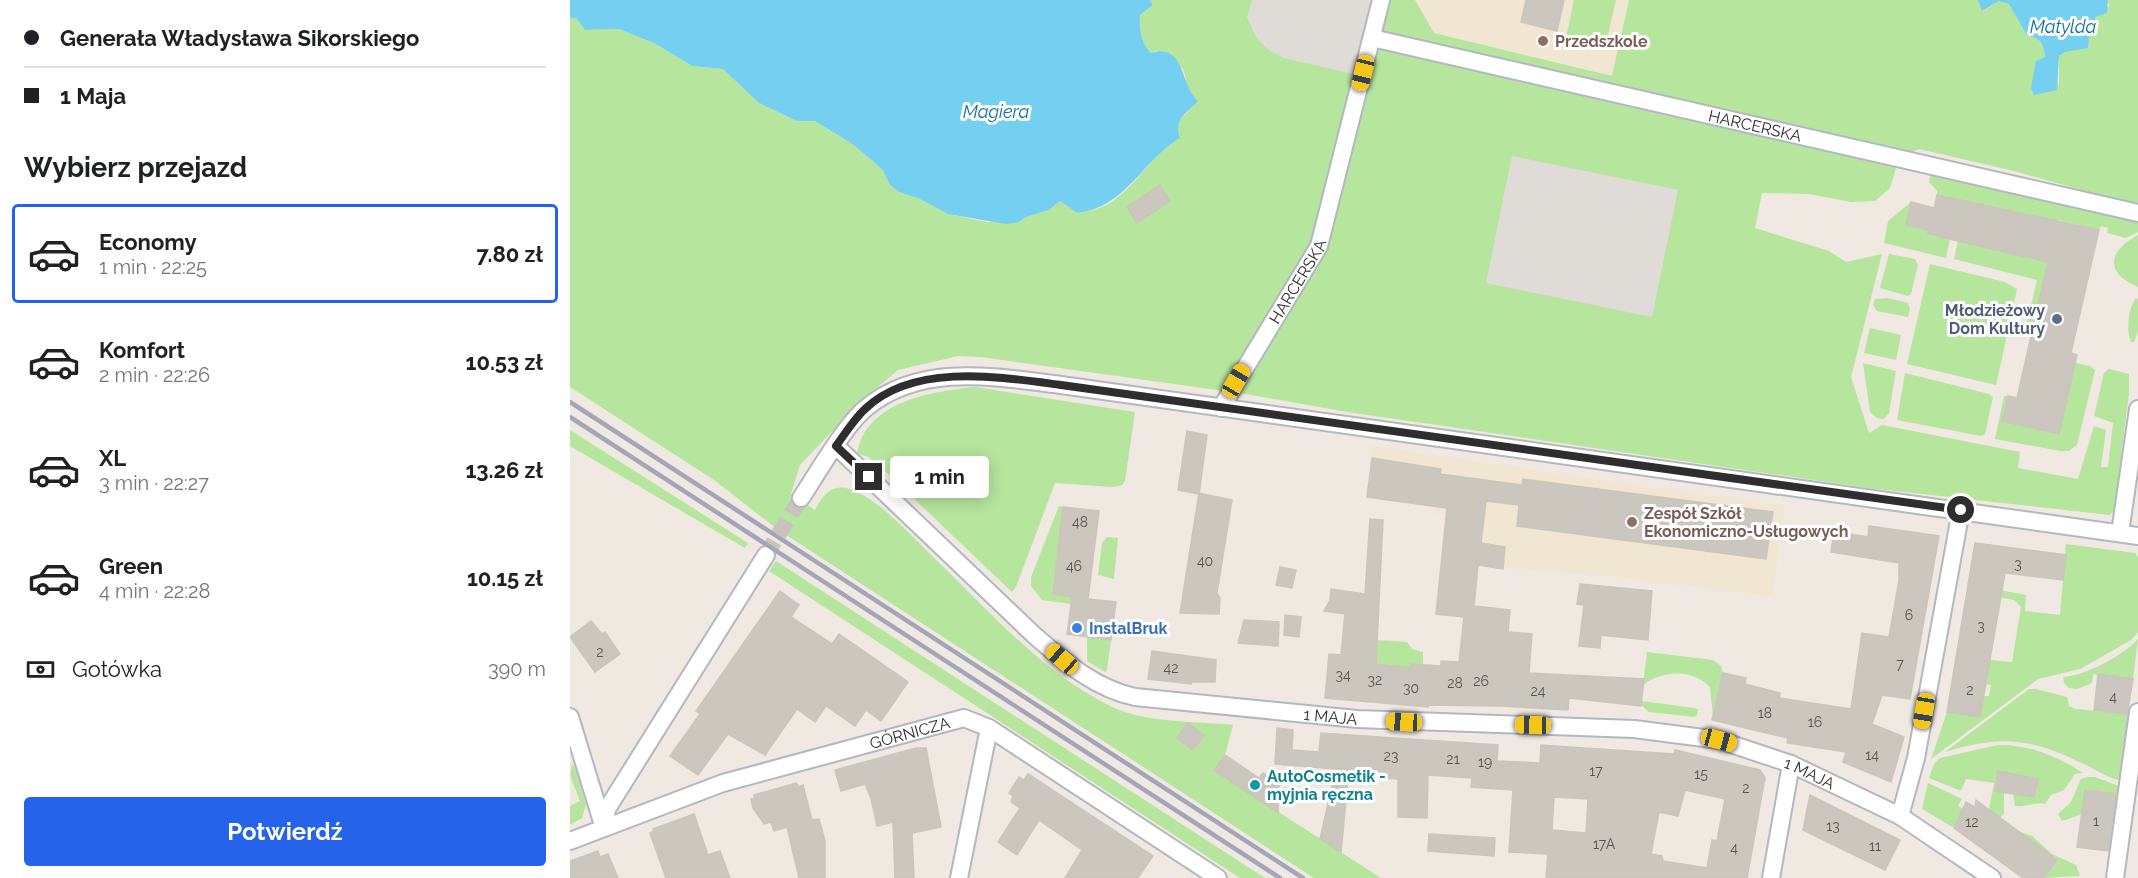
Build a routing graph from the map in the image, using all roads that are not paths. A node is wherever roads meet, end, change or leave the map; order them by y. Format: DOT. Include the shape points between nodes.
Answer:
graph roads {
  1 [pos="1380,0"];
  2 [pos="1372,38"];
  3 [pos="2138,213"];
  4 [pos="1221,408"];
  5 [pos="2138,408"];
  6 [pos="836,446"];
  7 [pos="801,498"];
  8 [pos="1961,510"];
  9 [pos="2120,533"];
  10 [pos="2138,536"];
  11 [pos="766,555"];
  12 [pos="2138,712"];
  13 [pos="570,717"];
  14 [pos="989,728"];
  15 [pos="1791,764"];
  16 [pos="1900,816"];
  17 [pos="604,827"];
  18 [pos="570,841"];
  19 [pos="959,878"];
  20 [pos="1218,878"];
  21 [pos="1771,878"];
  22 [pos="1992,878"];
  23 [pos="2115,878"];
  1 -- 2 [label="street, HARCERSKA"];
  2 -- 3 [label="street, HARCERSKA"];
  2 -- 4 [label="street, HARCERSKA" via="1319,246"];
  4 -- 6 [label="street" via="1011,379 952,376 932,378 888,394 865,409"];
  4 -- 8 [label="street"];
  5 -- 9 [label="street"];
  6 -- 7 [label="street"];
  6 -- 15 [label="street, 1 MAJA" via="1034,635 1070,665 1110,690 1135,697 1357,719 1662,731 1736,744"];
  8 -- 9 [label="street"];
  8 -- 16 [label="street" via="1916,758"];
  9 -- 10 [label="street"];
  11 -- 17 [label="street" via="608,809"];
  12 -- 23 [label="street"];
  13 -- 17 [label="street"];
  14 -- 17 [label="street, GÓRNICZA" via="972,719 951,720 723,783"];
  14 -- 19 [label="street"];
  14 -- 20 [label="street, GÓRNICZA"];
  15 -- 16 [label="street, 1 MAJA"];
  15 -- 21 [label="street"];
  16 -- 22 [label="street, 1 MAJA"];
  17 -- 18 [label="street, GÓRNICZA"];
}
